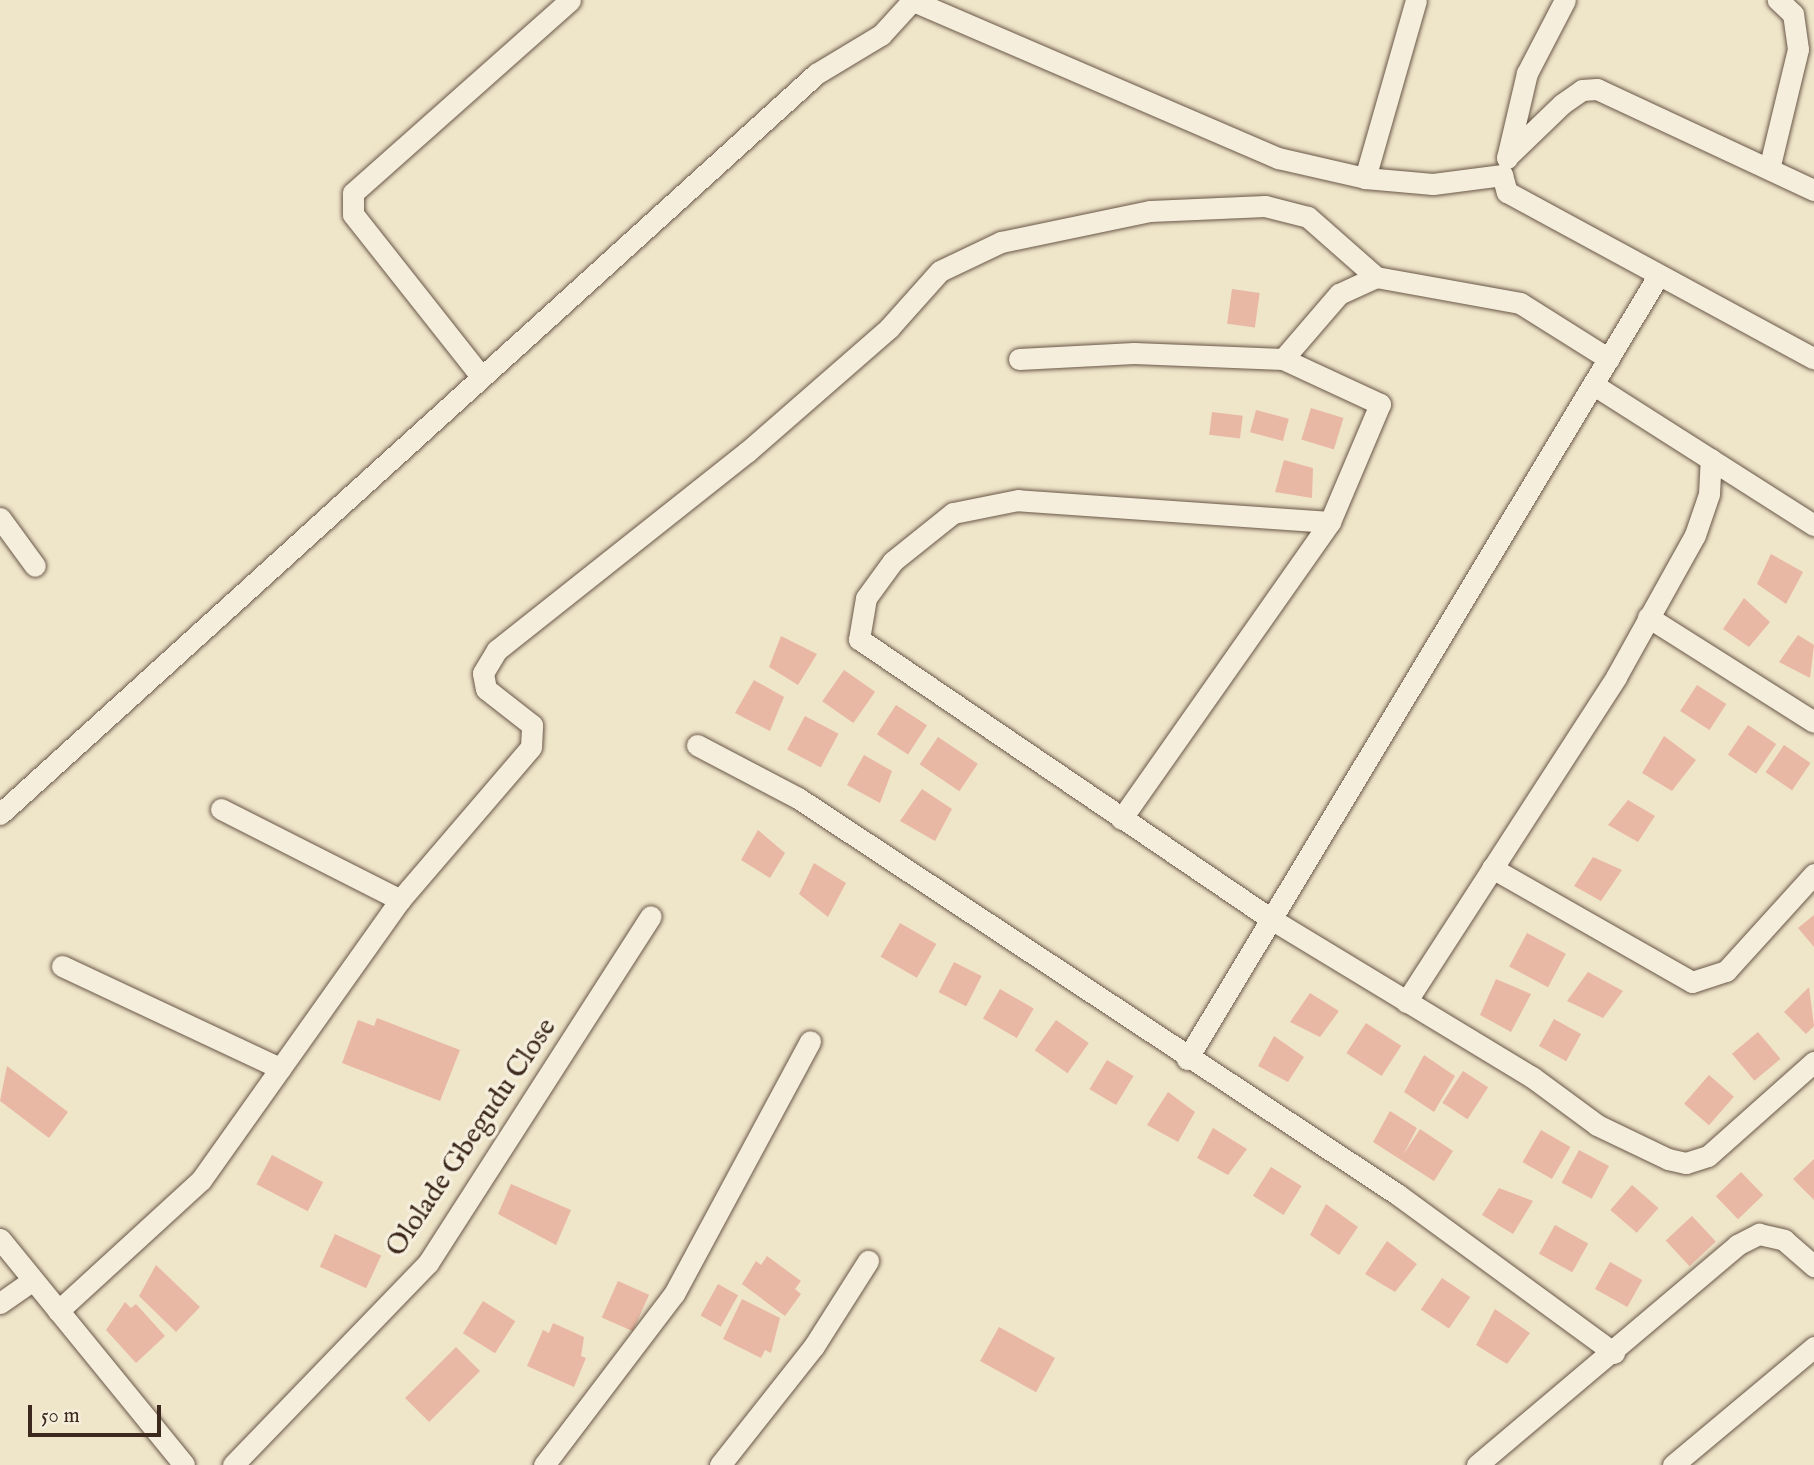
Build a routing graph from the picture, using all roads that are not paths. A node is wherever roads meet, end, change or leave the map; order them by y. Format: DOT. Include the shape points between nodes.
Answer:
graph roads {
  1 [pos="570,0"];
  2 [pos="1416,0"];
  3 [pos="1565,0"];
  4 [pos="1778,0"];
  5 [pos="911,1"];
  6 [pos="1770,165"];
  7 [pos="1504,166"];
  8 [pos="1365,178"];
  9 [pos="1814,190"];
  10 [pos="1658,276"];
  11 [pos="1376,277"];
  12 [pos="1018,359"];
  13 [pos="1283,359"];
  14 [pos="1609,359"];
  15 [pos="1814,359"];
  16 [pos="480,375"];
  17 [pos="1594,384"];
  18 [pos="1711,459"];
  19 [pos="0,518"];
  20 [pos="1330,522"];
  21 [pos="1814,525"];
  22 [pos="35,566"];
  23 [pos="1648,617"];
  24 [pos="1814,722"];
  25 [pos="697,746"];
  26 [pos="221,808"];
  27 [pos="0,814"];
  28 [pos="1121,819"];
  29 [pos="1492,868"];
  30 [pos="1814,874"];
  31 [pos="400,900"];
  32 [pos="650,916"];
  33 [pos="1271,919"];
  34 [pos="62,966"];
  35 [pos="1406,1002"];
  36 [pos="810,1041"];
  37 [pos="1187,1059"];
  38 [pos="1814,1062"];
  39 [pos="281,1068"];
  40 [pos="0,1239"];
  41 [pos="868,1261"];
  42 [pos="1814,1266"];
  43 [pos="33,1280"];
  44 [pos="0,1303"];
  45 [pos="58,1311"];
  46 [pos="1814,1347"];
  47 [pos="1614,1353"];
  48 [pos="176,1462"];
  49 [pos="233,1465"];
  50 [pos="544,1465"];
  51 [pos="720,1465"];
  52 [pos="1477,1465"];
  53 [pos="1673,1465"];
  1 -- 16 [label="street" via="353,193 353,214"];
  2 -- 8 [label="street"];
  3 -- 7 [label="street" via="1527,73"];
  4 -- 6 [label="street" via="1793,14 1798,49"];
  5 -- 8 [label="street" via="1278,158"];
  5 -- 16 [label="street" via="881,35 816,74"];
  6 -- 7 [label="street" via="1597,89 1582,89"];
  6 -- 9 [label="street"];
  7 -- 8 [label="street" via="1471,184"];
  7 -- 10 [label="street" via="1507,192"];
  10 -- 14 [label="street"];
  10 -- 15 [label="street"];
  11 -- 13 [label="street" via="1339,294"];
  11 -- 14 [label="street" via="1520,303"];
  11 -- 31 [label="street" via="1308,217 1265,206 1150,211 1001,242 940,271 889,328 747,452 497,650 483,673 486,690 532,725 531,747"];
  12 -- 13 [label="street" via="1134,352"];
  13 -- 20 [label="street" via="1380,404"];
  14 -- 17 [label="street"];
  16 -- 27 [label="street"];
  17 -- 18 [label="street"];
  17 -- 33 [label="street"];
  18 -- 21 [label="street"];
  18 -- 23 [label="street" via="1709,494 1695,535"];
  19 -- 22 [label="street"];
  20 -- 28 [label="street"];
  20 -- 28 [label="street" via="1018,500 953,513 893,561 866,598 859,639"];
  23 -- 24 [label="street"];
  23 -- 29 [label="street"];
  25 -- 37 [label="street" via="798,798"];
  26 -- 31 [label="street"];
  28 -- 33 [label="street"];
  29 -- 30 [label="street" via="1692,982 1726,971"];
  29 -- 35 [label="street"];
  31 -- 39 [label="street"];
  32 -- 49 [label="street, Ololade Gbegudu Close" via="428,1263"];
  33 -- 35 [label="street"];
  33 -- 37 [label="street"];
  34 -- 39 [label="street"];
  35 -- 38 [label="street" via="1532,1077 1597,1125 1686,1163 1708,1156"];
  36 -- 50 [label="street" via="674,1294"];
  37 -- 47 [label="street" via="1397,1194"];
  39 -- 45 [label="street" via="201,1180"];
  40 -- 43 [label="street"];
  41 -- 51 [label="street" via="814,1346"];
  42 -- 47 [label="street" via="1784,1240 1759,1234 1737,1245"];
  43 -- 44 [label="street"];
  43 -- 45 [label="street"];
  45 -- 48 [label="street"];
  46 -- 53 [label="street"];
  47 -- 52 [label="street"];
}
